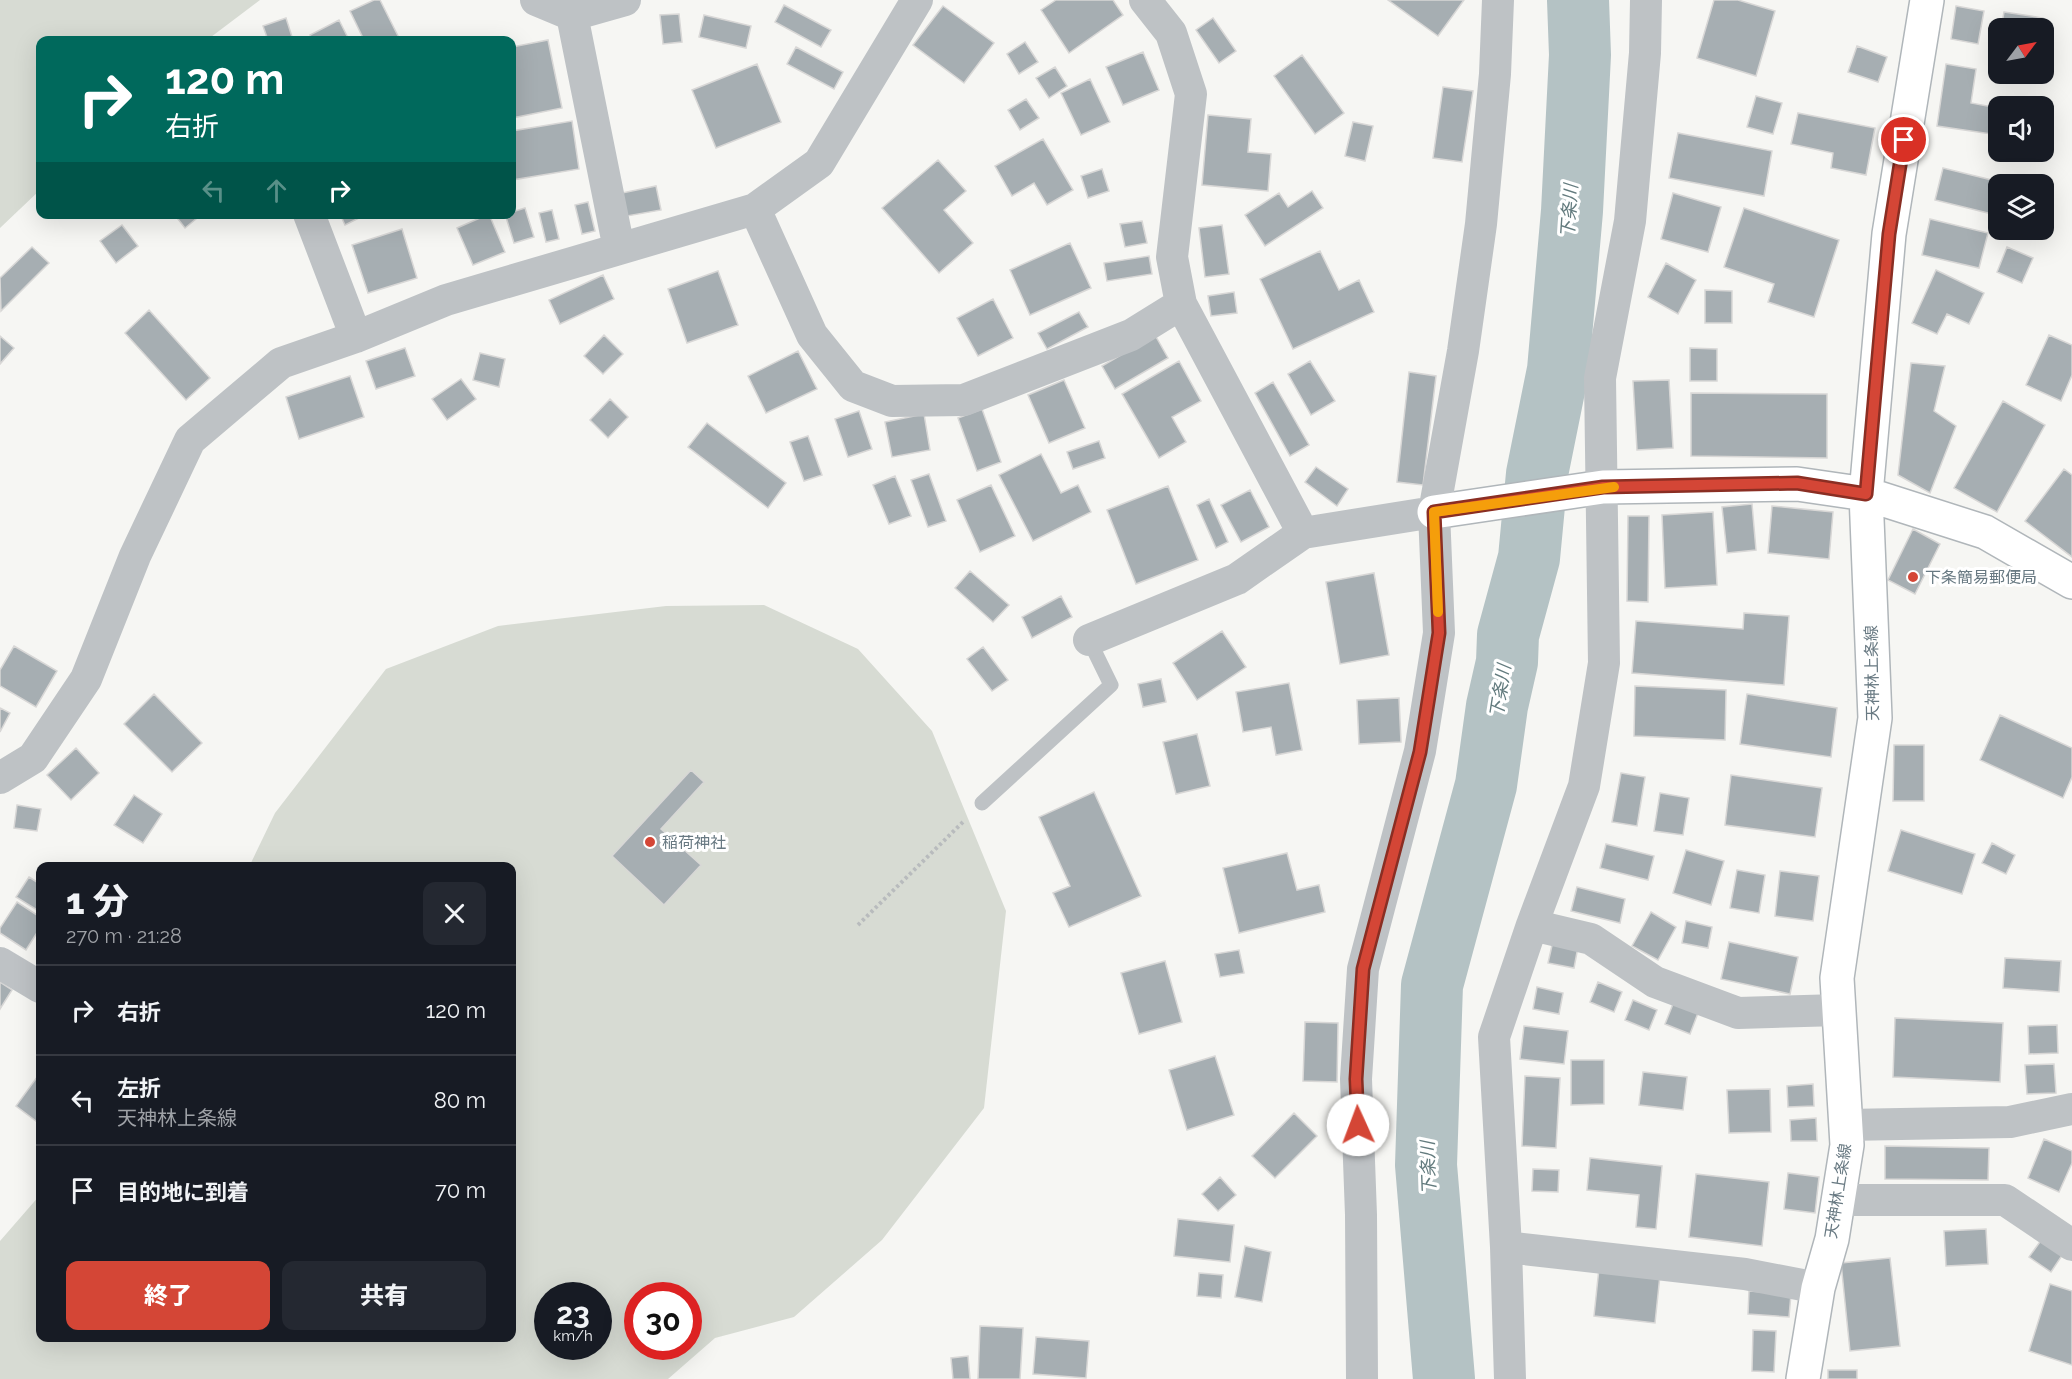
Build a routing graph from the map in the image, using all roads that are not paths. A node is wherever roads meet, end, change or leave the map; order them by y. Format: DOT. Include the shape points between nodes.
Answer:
graph roads {
  1 [pos="536,0"];
  2 [pos="624,0"];
  3 [pos="917,0"];
  4 [pos="1145,0"];
  5 [pos="1498,0"];
  6 [pos="1646,0"];
  7 [pos="1926,0"];
  8 [pos="572,15"];
  9 [pos="756,209"];
  10 [pos="311,219"];
  11 [pos="619,249"];
  12 [pos="1181,304"];
  13 [pos="356,337"];
  14 [pos="1603,487"];
  15 [pos="1866,494"];
  16 [pos="1434,512"];
  17 [pos="1304,533"];
  18 [pos="2072,582"];
  19 [pos="1089,640"];
  20 [pos="0,778"];
  21 [pos="982,803"];
  22 [pos="1532,925"];
  23 [pos="0,963"];
  24 [pos="36,985"];
  25 [pos="1839,1010"];
  26 [pos="2072,1109"];
  27 [pos="1846,1125"];
  28 [pos="1838,1200"];
  29 [pos="2072,1245"];
  30 [pos="1506,1247"];
  31 [pos="1818,1288"];
  32 [pos="1506,1378"];
  33 [pos="1362,1379"];
  34 [pos="1803,1379"];
  1 -- 8 [label="street"];
  2 -- 8 [label="street"];
  3 -- 9 [label="street" via="819,163"];
  4 -- 12 [label="street" via="1171,33 1191,94 1172,257"];
  5 -- 16 [label="street" via="1481,224"];
  6 -- 14 [label="street" via="1630,220 1600,378"];
  7 -- 15 [label="main road, 天神林上条線" via="1889,234"];
  8 -- 11 [label="street"];
  9 -- 11 [label="street"];
  9 -- 12 [label="street" via="812,335 853,386 892,400 964,400 1131,335"];
  10 -- 13 [label="street"];
  11 -- 13 [label="street" via="446,300"];
  12 -- 17 [label="street"];
  13 -- 20 [label="street" via="281,363 190,440 135,555 86,679 33,758"];
  14 -- 15 [label="main road" via="1797,483"];
  14 -- 16 [label="main road"];
  14 -- 22 [label="street" via="1604,663 1584,786"];
  15 -- 18 [label="main road" via="1985,532"];
  15 -- 25 [label="main road, 天神林上条線" via="1875,718 1837,978"];
  16 -- 17 [label="street"];
  16 -- 33 [label="street" via="1439,633 1420,752 1363,969 1356,1079"];
  17 -- 19 [label="street" via="1236,579"];
  19 -- 21 [label="lane" via="1111,685"];
  22 -- 25 [label="street" via="1591,939 1655,982 1738,1013"];
  22 -- 30 [label="street" via="1494,1037"];
  23 -- 24 [label="street"];
  25 -- 27 [label="main road, 天神林上条線"];
  26 -- 27 [label="street" via="2010,1122"];
  27 -- 28 [label="main road, 天神林上条線" via="1847,1145"];
  28 -- 29 [label="street" via="2005,1200"];
  28 -- 31 [label="main road, 天神林上条線"];
  30 -- 31 [label="street" via="1745,1274"];
  30 -- 32 [label="street"];
  31 -- 34 [label="main road, 天神林上条線"];
}
